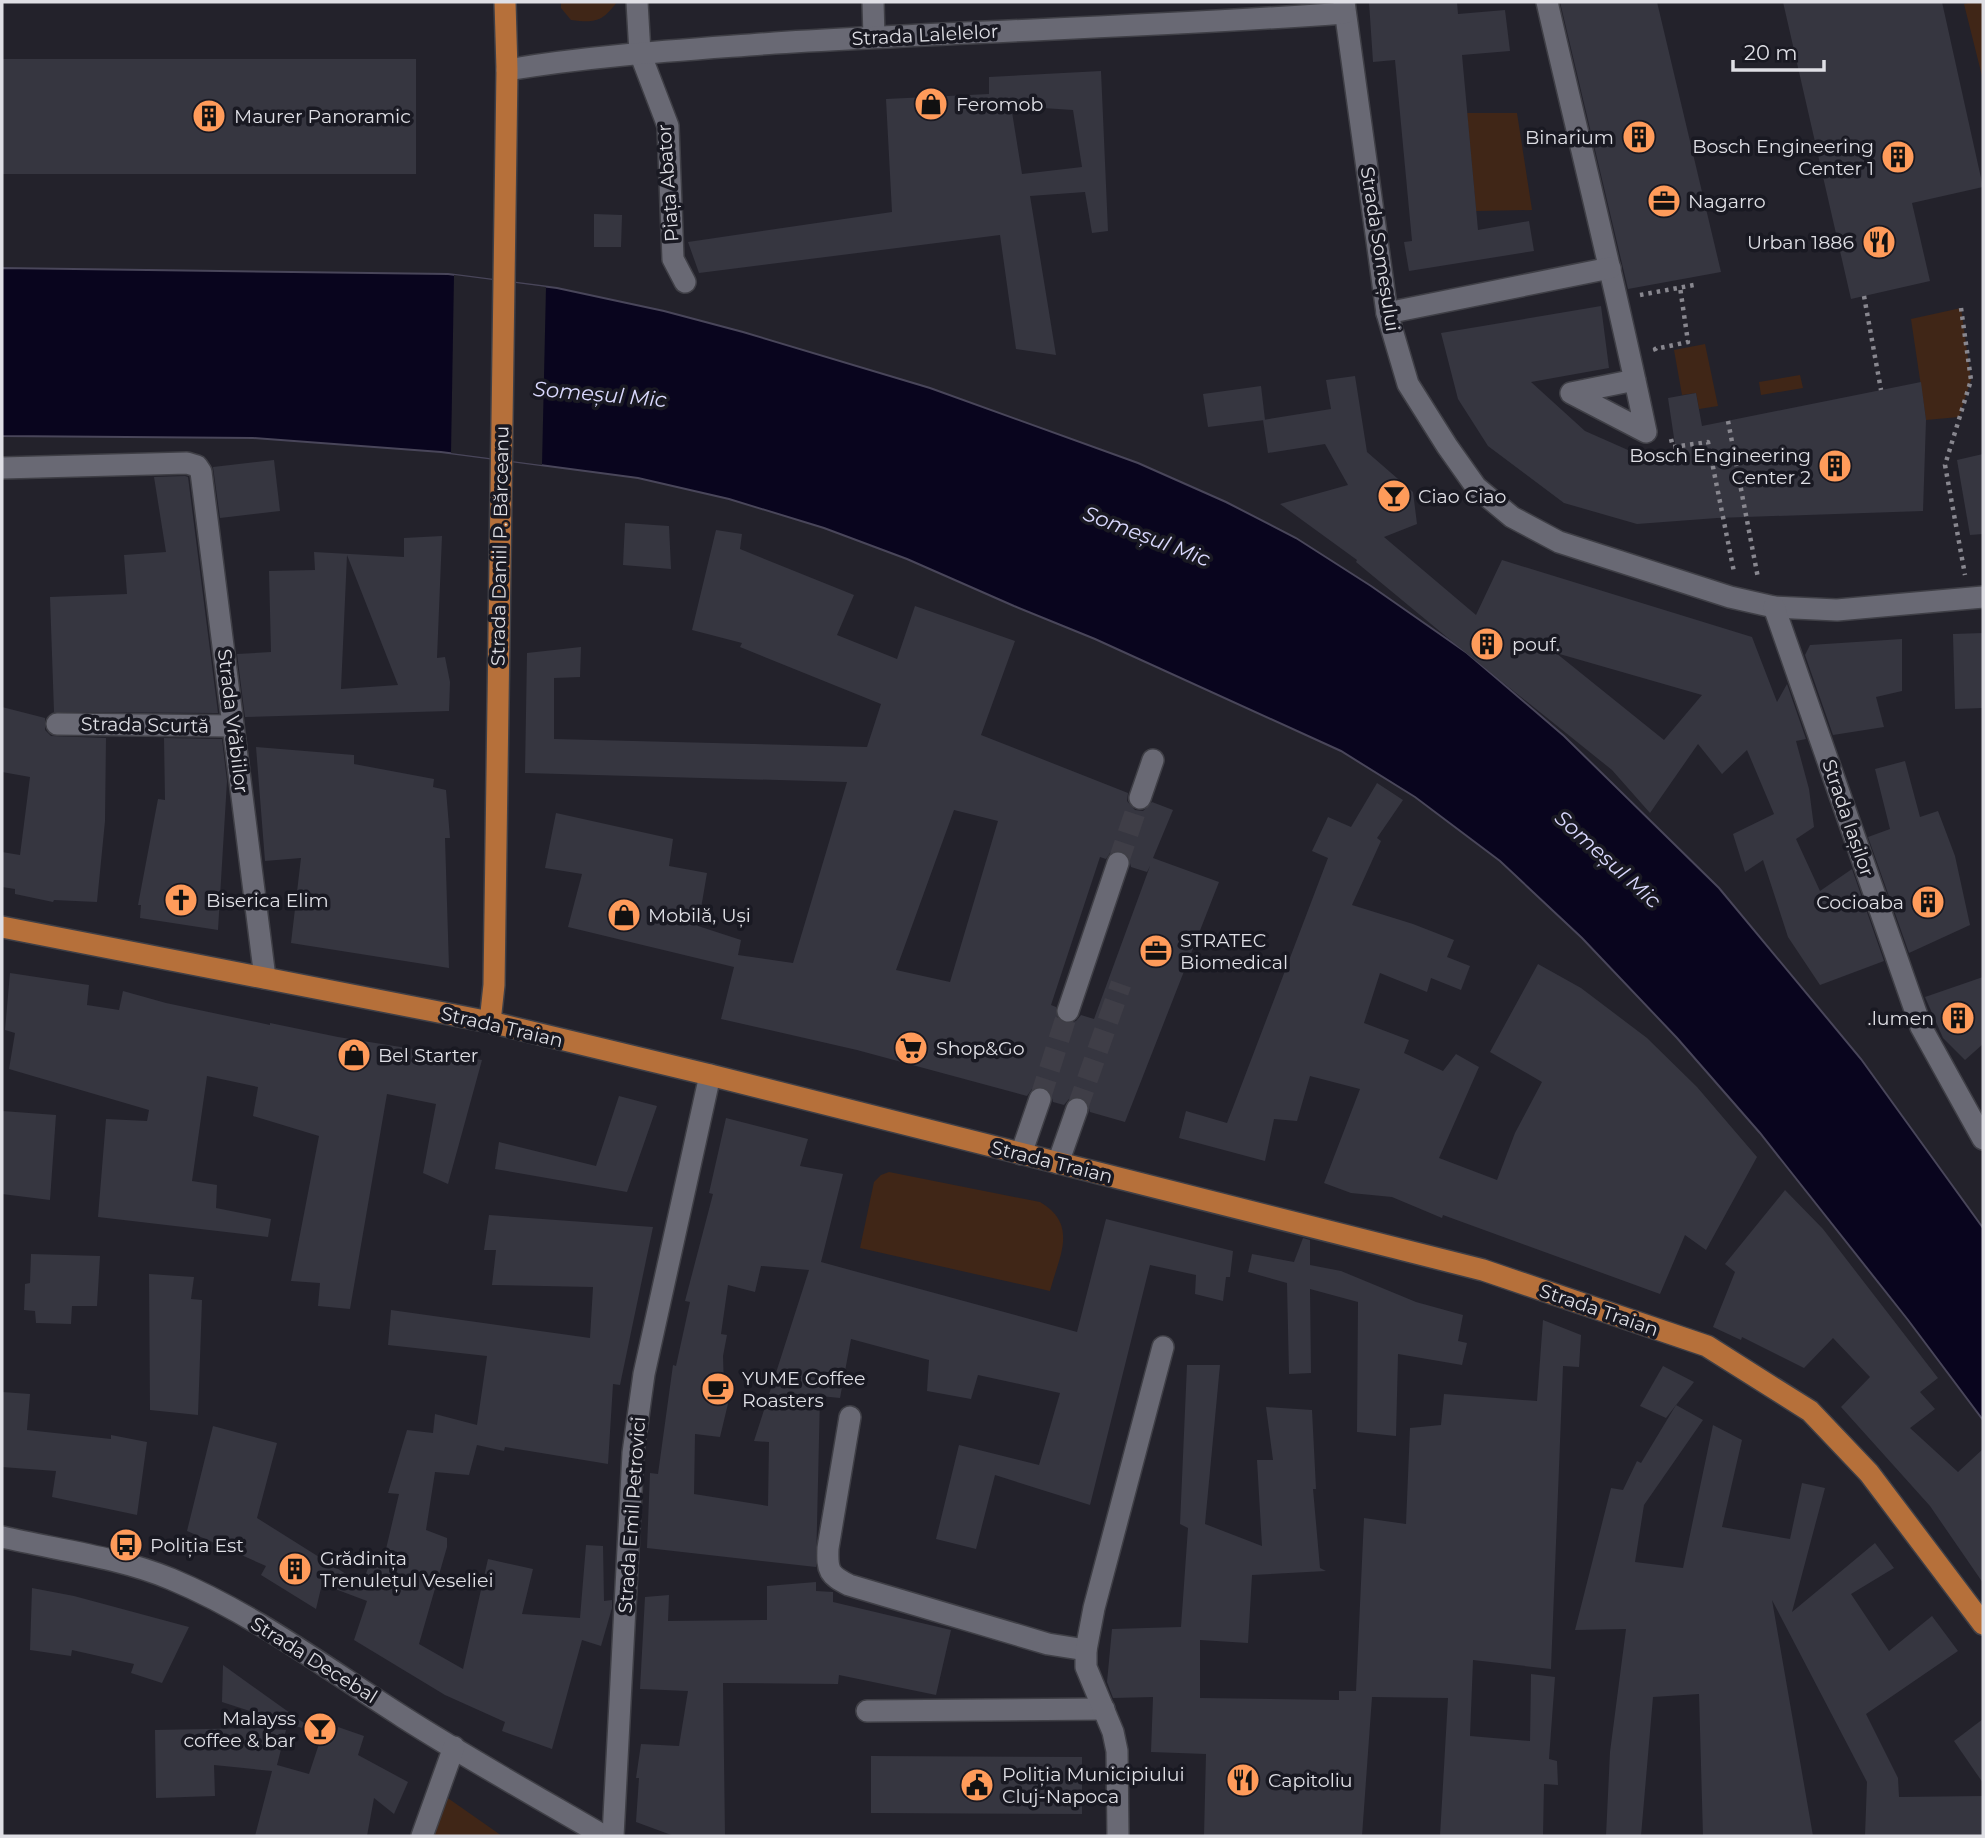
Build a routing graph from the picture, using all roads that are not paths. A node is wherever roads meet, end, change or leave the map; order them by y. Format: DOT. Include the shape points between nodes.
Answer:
graph roads {
  1 [pos="505,2"];
  2 [pos="637,2"];
  3 [pos="873,2"];
  4 [pos="1547,2"];
  5 [pos="1345,7"];
  6 [pos="874,37"];
  7 [pos="640,53"];
  8 [pos="507,70"];
  9 [pos="1609,268"];
  10 [pos="685,282"];
  11 [pos="1387,313"];
  12 [pos="1635,380"];
  13 [pos="2,468"];
  14 [pos="1983,597"];
  15 [pos="1774,607"];
  16 [pos="57,724"];
  17 [pos="233,726"];
  18 [pos="1153,760"];
  19 [pos="1140,797"];
  20 [pos="1118,863"];
  21 [pos="2,927"];
  22 [pos="265,978"];
  23 [pos="1068,1011"];
  24 [pos="490,1022"];
  25 [pos="710,1075"];
  26 [pos="1040,1099"];
  27 [pos="1077,1109"];
  28 [pos="1983,1139"];
  29 [pos="1021,1154"];
  30 [pos="1058,1163"];
  31 [pos="1163,1347"];
  32 [pos="850,1417"];
  33 [pos="2,1537"];
  34 [pos="1983,1623"];
  35 [pos="1086,1650"];
  36 [pos="1104,1709"];
  37 [pos="867,1711"];
  38 [pos="454,1747"];
  39 [pos="422,1836"];
  40 [pos="604,1836"];
  41 [pos="613,1836"];
  42 [pos="1118,1836"];
  1 -- 8 [label="main road"];
  2 -- 7 [label="street, Piața Abator"];
  3 -- 6 [label="street"];
  4 -- 9 [label="street"];
  5 -- 6 [label="street, Strada Lalelelor"];
  5 -- 11 [label="street, Strada Someșului"];
  6 -- 7 [label="street, Strada Lalelelor"];
  7 -- 8 [label="street, Strada Lalelelor"];
  7 -- 10 [label="street, Piața Abator" via="667,126 673,259"];
  8 -- 24 [label="main road, Strada Daniil P. Bărceanu"];
  9 -- 11 [label="street"];
  9 -- 12 [label="street"];
  11 -- 15 [label="street, Strada Someșului" via="1408,384 1476,487 1512,517 1559,542"];
  13 -- 17 [label="street, Strada Vrăbiilor" via="197,466"];
  14 -- 15 [label="street, Strada Someșului" via="1837,610"];
  15 -- 28 [label="street, Strada Iașilor" via="1921,1027"];
  16 -- 17 [label="street, Strada Scurtă"];
  17 -- 22 [label="street, Strada Vrăbiilor"];
  18 -- 19 [label="street"];
  20 -- 23 [label="street"];
  21 -- 22 [label="main road, Strada Traian"];
  22 -- 24 [label="main road, Strada Traian"];
  24 -- 25 [label="main road, Strada Traian"];
  25 -- 29 [label="main road, Strada Traian"];
  25 -- 41 [label="street, Strada Emil Petrovici" via="644,1374 633,1453"];
  26 -- 29 [label="street"];
  27 -- 30 [label="street"];
  29 -- 30 [label="main road, Strada Traian"];
  30 -- 34 [label="main road, Strada Traian" via="1483,1270 1707,1346 1810,1411 1869,1473"];
  31 -- 35 [label="street"];
  32 -- 35 [label="street" via="828,1548 827,1566 834,1578 1048,1644"];
  33 -- 38 [label="street, Strada Decebal" via="170,1579 300,1648"];
  35 -- 36 [label="street" via="1086,1667"];
  36 -- 37 [label="street"];
  36 -- 42 [label="street" via="1117,1751"];
  38 -- 39 [label="street"];
  38 -- 40 [label="street, Strada Decebal"];
}
